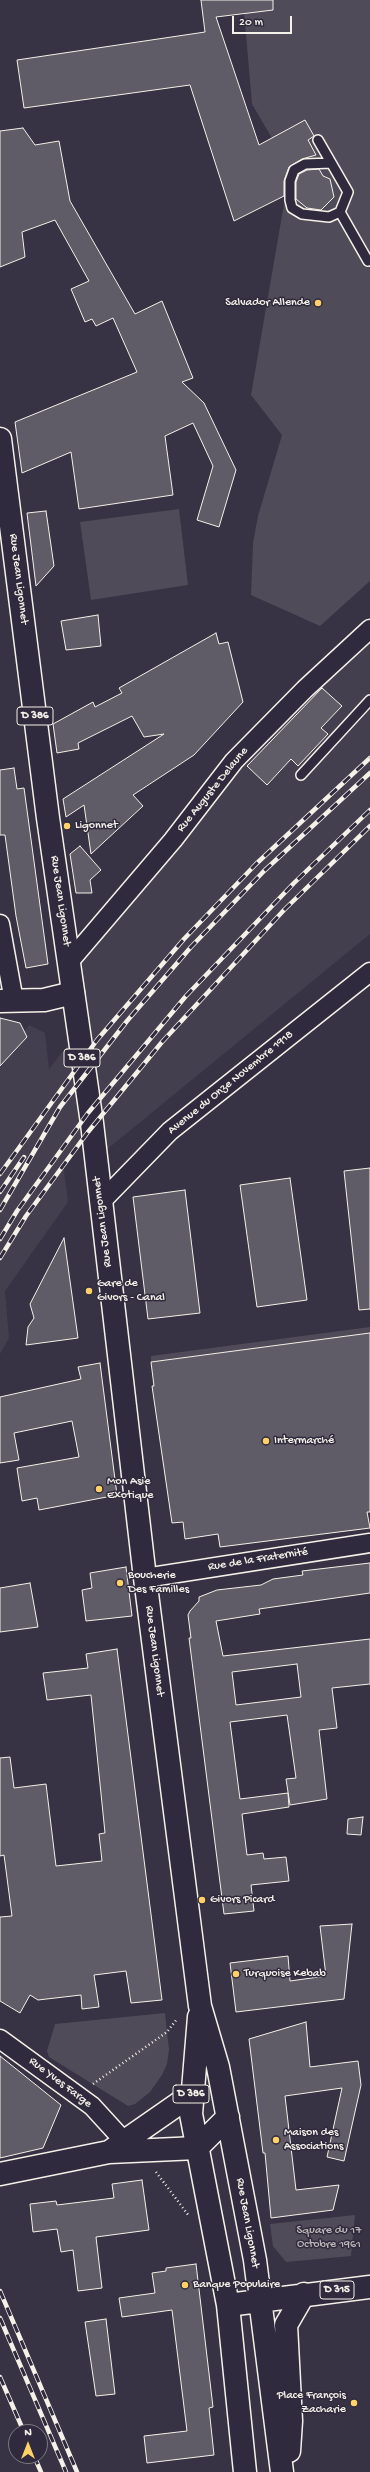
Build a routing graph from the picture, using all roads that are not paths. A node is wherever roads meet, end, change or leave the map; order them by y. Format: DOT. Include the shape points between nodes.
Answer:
graph roads {
  1 [pos="318,140"];
  2 [pos="331,163"];
  3 [pos="340,212"];
  4 [pos="370,260"];
  5 [pos="0,439"];
  6 [pos="370,630"];
  7 [pos="370,700"];
  8 [pos="301,775"];
  9 [pos="0,924"];
  10 [pos="69,962"];
  11 [pos="370,972"];
  12 [pos="73,993"];
  13 [pos="7,1001"];
  14 [pos="100,1203"];
  15 [pos="370,1543"];
  16 [pos="145,1578"];
  17 [pos="200,2006"];
  18 [pos="0,2039"];
  19 [pos="191,2095"];
  20 [pos="228,2117"];
  21 [pos="197,2148"];
  22 [pos="127,2149"];
  23 [pos="0,2174"];
  24 [pos="370,2287"];
  25 [pos="304,2294"];
  26 [pos="260,2300"];
  27 [pos="228,2305"];
  28 [pos="242,2467"];
  29 [pos="282,2472"];
  30 [pos="287,2472"];
  1 -- 2 [label="lane"];
  2 -- 3 [label="lane" via="348,192"];
  2 -- 3 [label="lane" via="304,164 294,170 290,181 290,200 292,208 302,214 329,217"];
  3 -- 4 [label="lane" via="368,261"];
  5 -- 10 [label="main road, Rue Jean Ligonnet / D 386"];
  6 -- 10 [label="street, Rue Auguste Delaune" via="306,689 234,762 173,840"];
  7 -- 8 [label="lane"];
  9 -- 13 [label="street"];
  10 -- 12 [label="main road, Rue Jean Ligonnet / D 386"];
  11 -- 14 [label="street, Avenue du Onze Novembre 1918" via="170,1131"];
  12 -- 13 [label="main road" via="44,1000"];
  12 -- 14 [label="main road, Rue Jean Ligonnet / D 386"];
  14 -- 16 [label="main road, Rue Jean Ligonnet / D 386"];
  15 -- 16 [label="street, Rue de la Fraternité"];
  16 -- 17 [label="main road, Rue Jean Ligonnet / D 386"];
  17 -- 19 [label="main road, Rue Jean Ligonnet / D 386"];
  17 -- 20 [label="main road, Rue Jean Ligonnet / D 386" via="218,2067"];
  18 -- 22 [label="street, Rue Yves Farge" via="92,2106"];
  19 -- 20 [label="main road, D 386"];
  19 -- 21 [label="main road, Rue Jean Ligonnet / D 386"];
  19 -- 22 [label="main road"];
  20 -- 21 [label="main road"];
  20 -- 26 [label="main road, Rue Jean Ligonnet / D 386"];
  21 -- 22 [label="main road"];
  21 -- 27 [label="main road, Rue Jean Ligonnet / D 386"];
  22 -- 23 [label="main road"];
  24 -- 25 [label="main road, D 315"];
  25 -- 26 [label="main road, D 315"];
  25 -- 30 [label="main road" via="286,2325 291,2421"];
  26 -- 27 [label="main road, D 315"];
  26 -- 29 [label="main road, Rue Jean Ligonnet / D 386"];
  27 -- 28 [label="main road, Rue Jean Ligonnet / D 386"];
}
